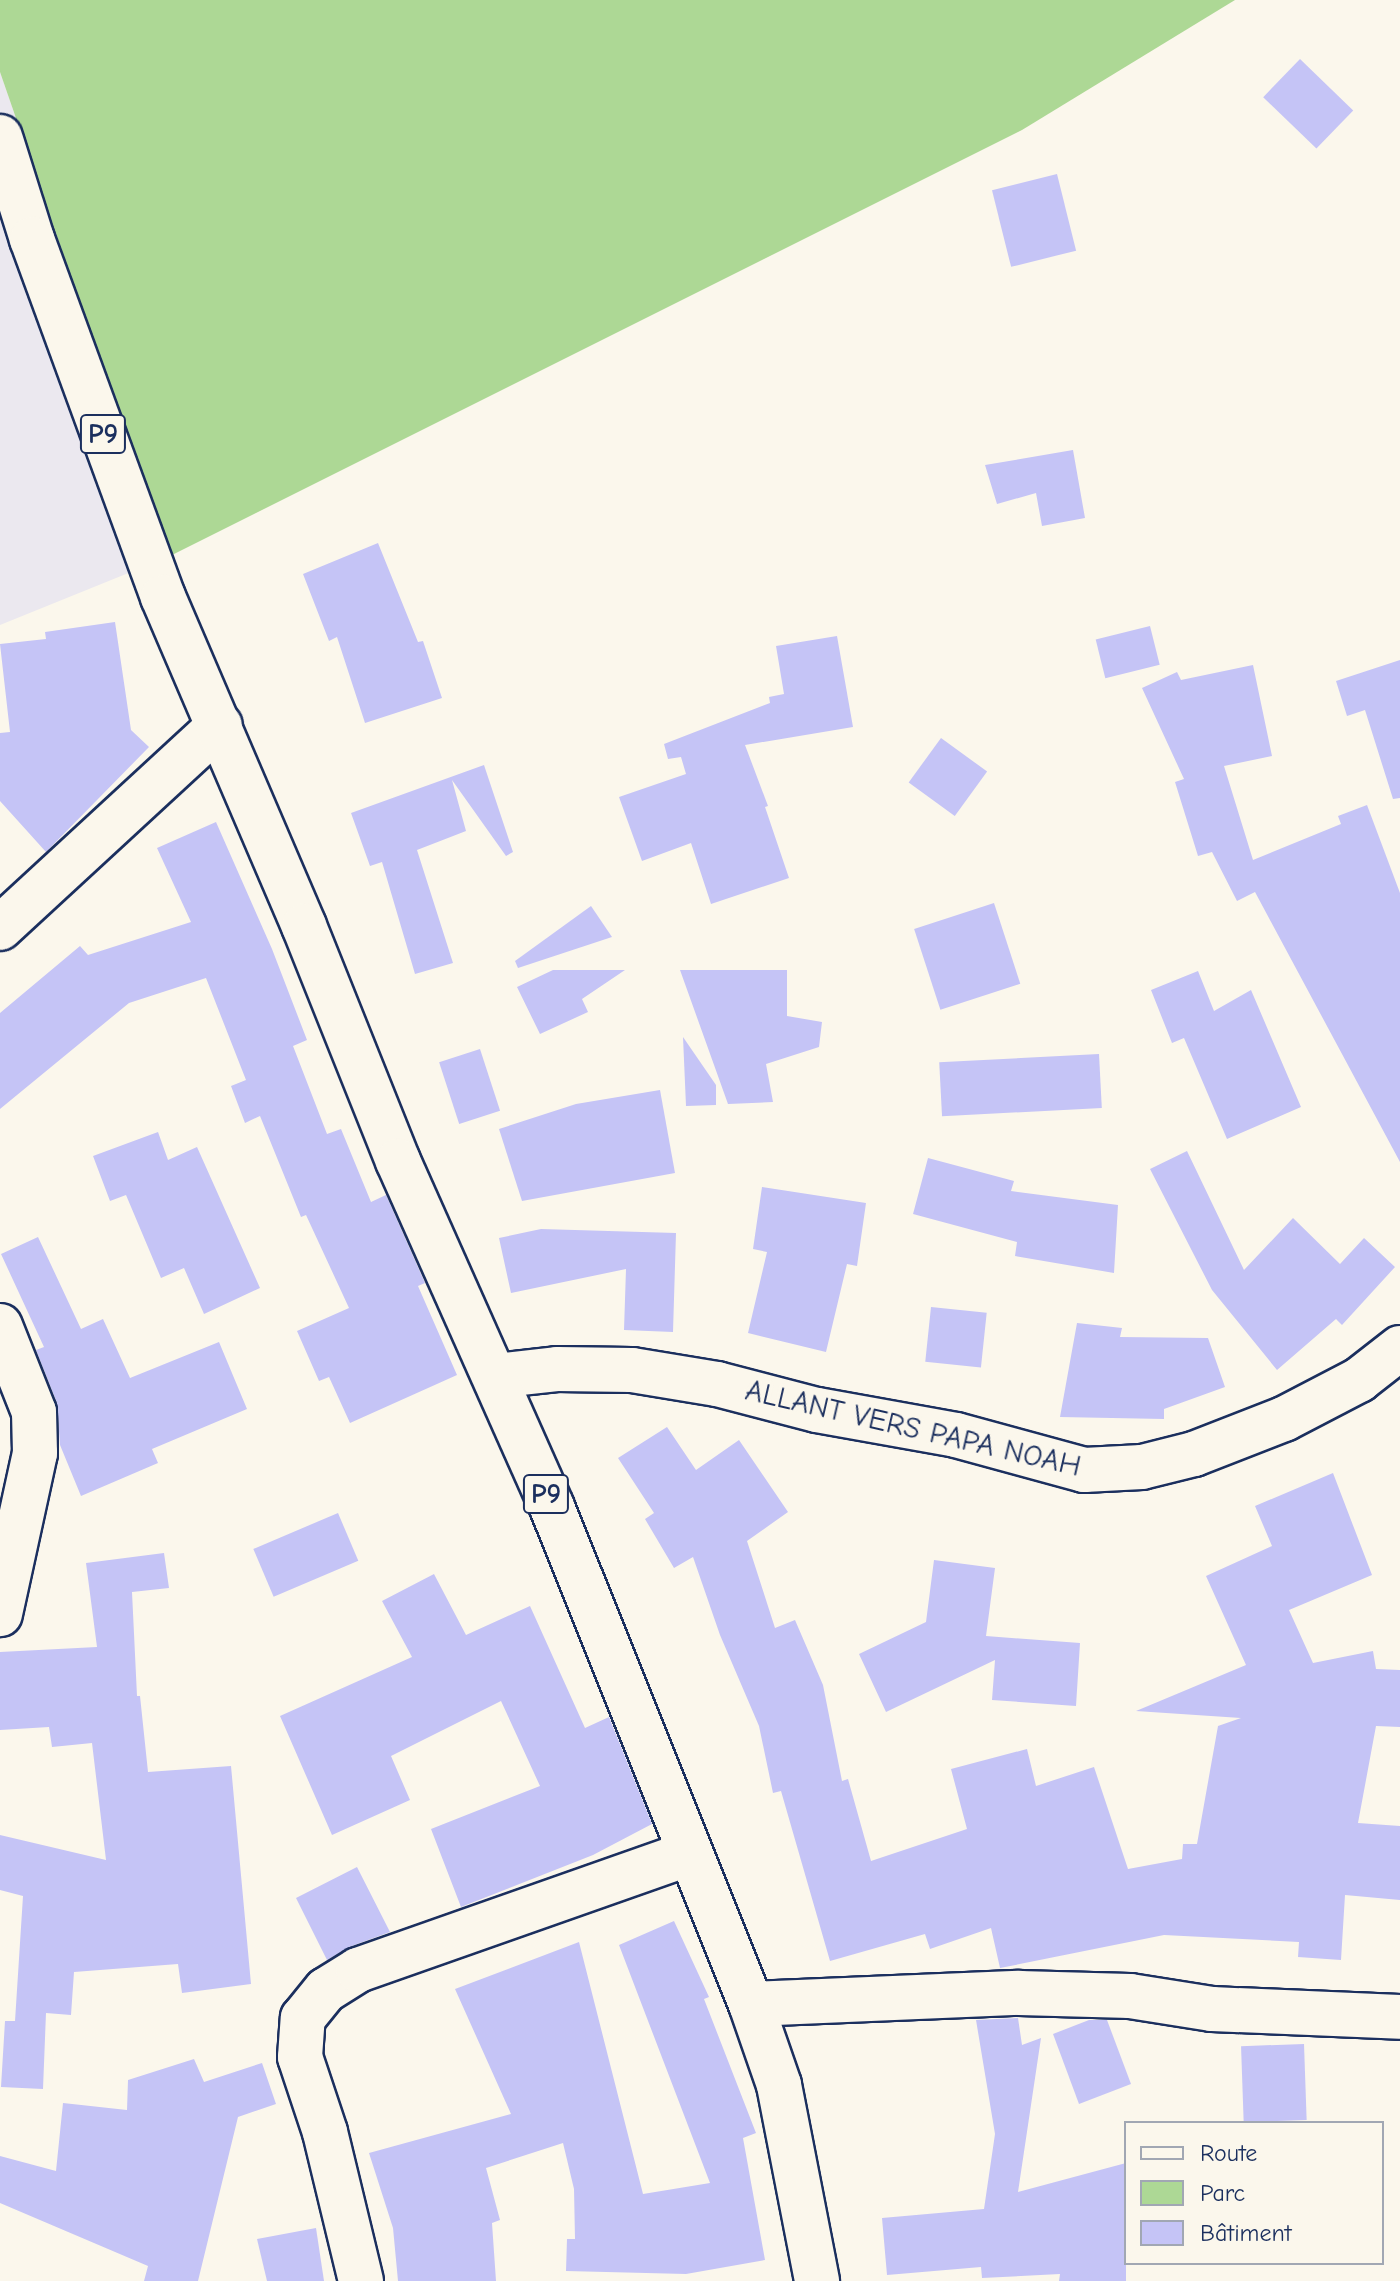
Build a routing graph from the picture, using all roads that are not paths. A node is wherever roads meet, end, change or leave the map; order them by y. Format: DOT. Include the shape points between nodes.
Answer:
graph roads {
  1 [pos="0,137"];
  2 [pos="220,725"];
  3 [pos="0,928"];
  4 [pos="0,1326"];
  5 [pos="1400,1348"];
  6 [pos="495,1376"];
  7 [pos="0,1614"];
  8 [pos="690,1853"];
  9 [pos="751,2004"];
  10 [pos="1400,2017"];
  11 [pos="361,2281"];
  12 [pos="817,2281"];
  1 -- 2 [label="street, P9" via="163,597"];
  2 -- 3 [label="street"];
  2 -- 6 [label="street, P9" via="398,1161"];
  4 -- 7 [label="street" via="34,1412 35,1453"];
  5 -- 6 [label="street, ALLANT VERS PAPA NOAH" via="1359,1380 1284,1419 1194,1454 1142,1467 1084,1470 956,1435 660,1374 557,1369"];
  6 -- 8 [label="street, P9"];
  8 -- 9 [label="street, P9"];
  8 -- 11 [label="street" via="358,1970 326,1990 303,2018 300,2057 325,2132"];
  9 -- 10 [label="street" via="1051,1994 1130,1996 1212,2009"];
  9 -- 12 [label="street, P9" via="779,2085"];
}
